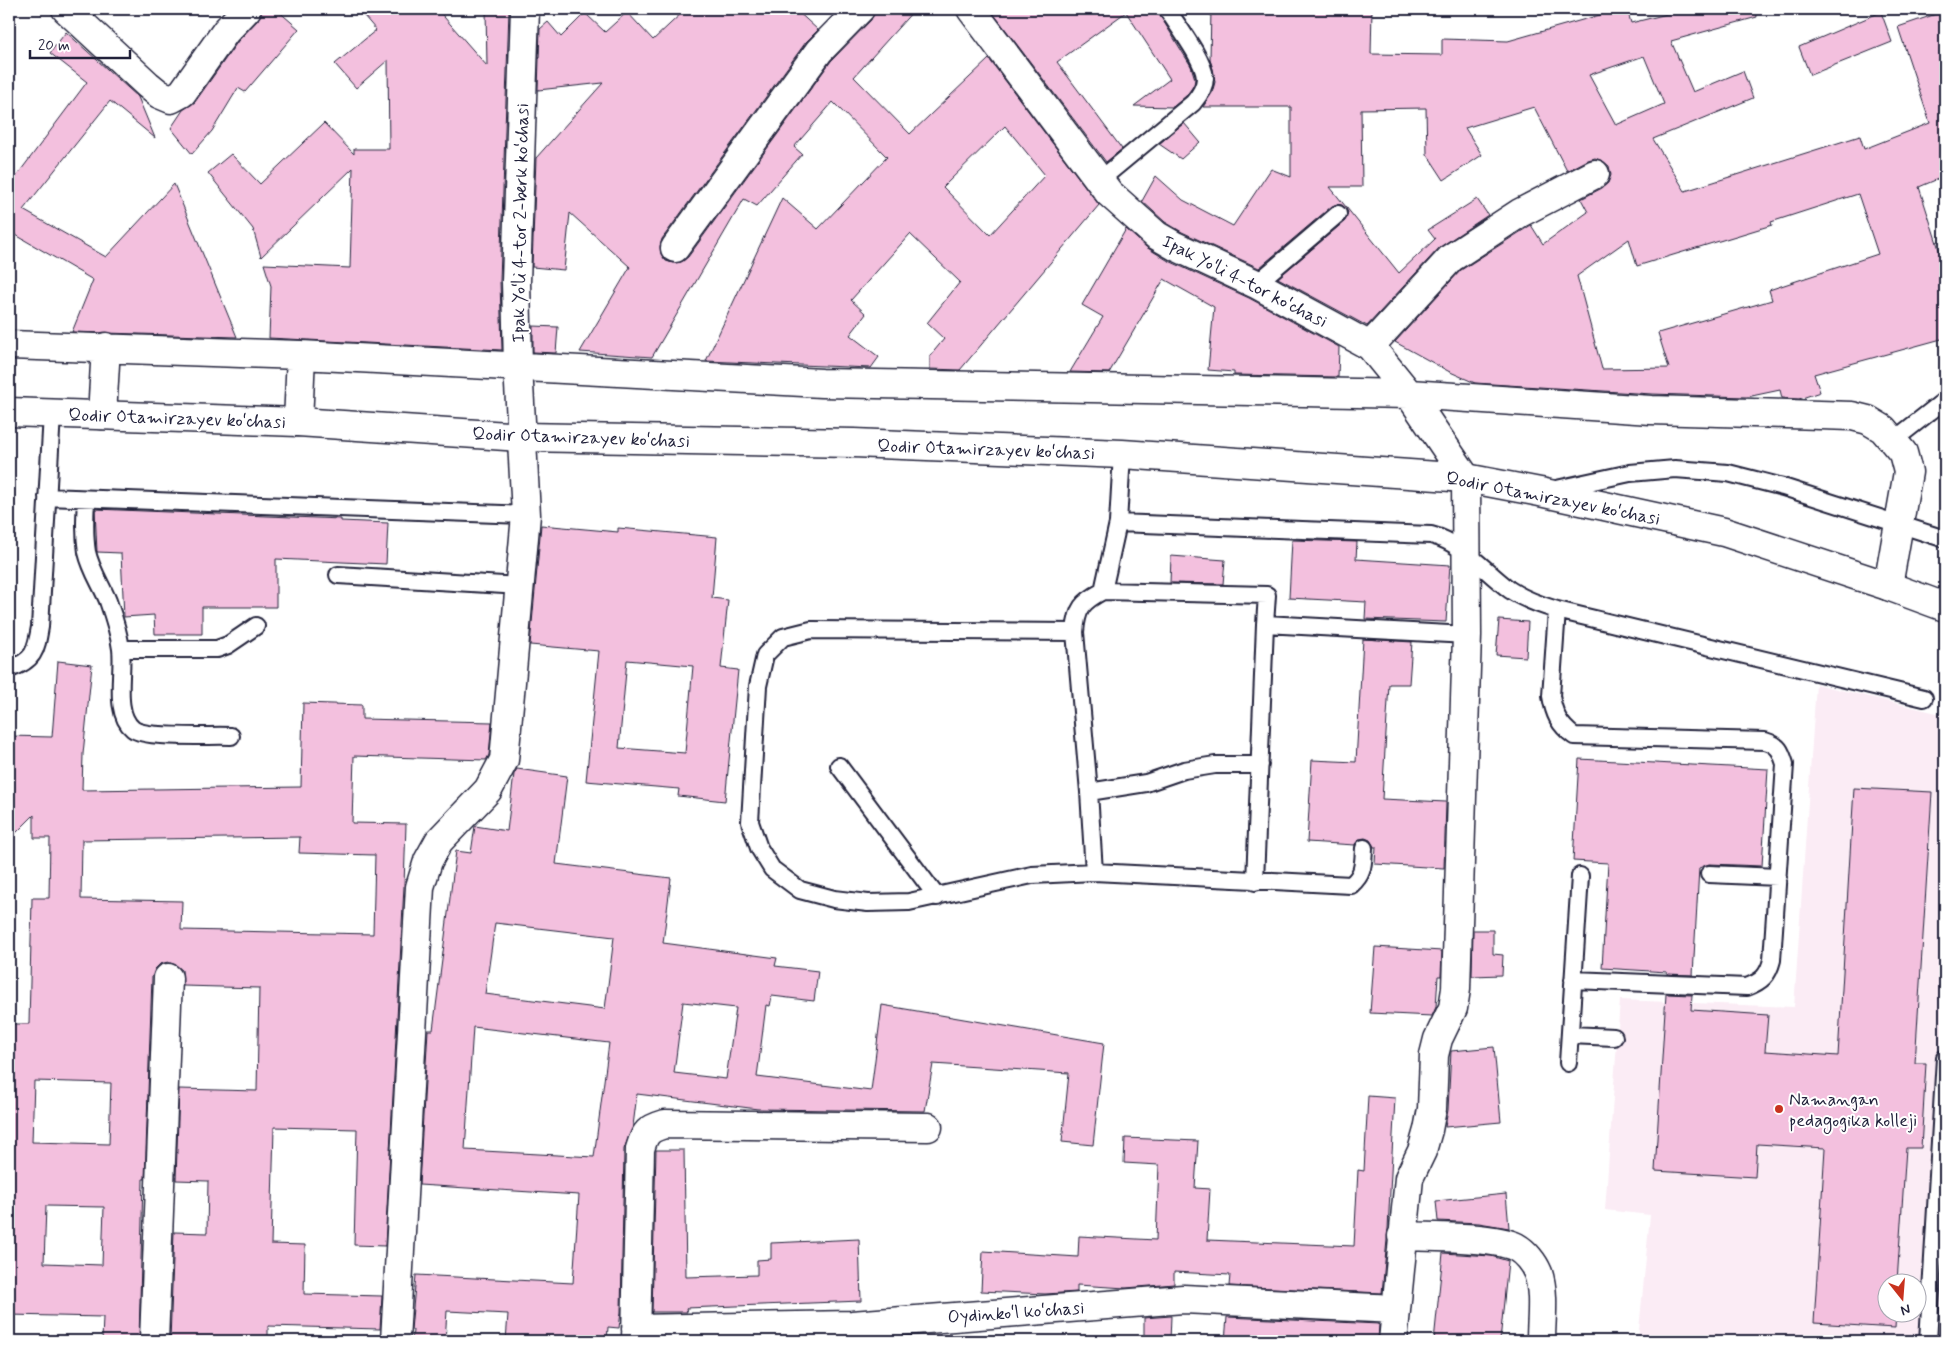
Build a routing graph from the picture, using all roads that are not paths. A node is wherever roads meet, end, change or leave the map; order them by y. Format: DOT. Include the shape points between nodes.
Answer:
graph roads {
  1 [pos="66,9"];
  2 [pos="247,9"];
  3 [pos="525,9"];
  4 [pos="860,9"];
  5 [pos="971,9"];
  6 [pos="1167,9"];
  7 [pos="1595,174"];
  8 [pos="1100,180"];
  9 [pos="1338,214"];
  10 [pos="675,248"];
  11 [pos="1256,284"];
  12 [pos="9,346"];
  13 [pos="1370,346"];
  14 [pos="106,347"];
  15 [pos="301,355"];
  16 [pos="518,366"];
  17 [pos="1409,394"];
  18 [pos="1945,400"];
  19 [pos="9,412"];
  20 [pos="52,414"];
  21 [pos="102,415"];
  22 [pos="298,422"];
  23 [pos="522,437"];
  24 [pos="1894,440"];
  25 [pos="1122,454"];
  26 [pos="1466,478"];
  27 [pos="1540,492"];
  28 [pos="48,497"];
  29 [pos="86,499"];
  30 [pos="526,515"];
  31 [pos="1118,524"];
  32 [pos="1899,524"];
  33 [pos="1945,540"];
  34 [pos="1466,553"];
  35 [pos="338,574"];
  36 [pos="520,586"];
  37 [pos="1888,586"];
  38 [pos="1103,591"];
  39 [pos="1945,607"];
  40 [pos="1557,610"];
  41 [pos="1265,624"];
  42 [pos="256,626"];
  43 [pos="1075,632"];
  44 [pos="1467,634"];
  45 [pos="121,649"];
  46 [pos="9,669"];
  47 [pos="1924,698"];
  48 [pos="231,736"];
  49 [pos="1260,764"];
  50 [pos="839,766"];
  51 [pos="1089,792"];
  52 [pos="1364,848"];
  53 [pos="1094,872"];
  54 [pos="1709,874"];
  55 [pos="1580,876"];
  56 [pos="1778,877"];
  57 [pos="1255,882"];
  58 [pos="937,897"];
  59 [pos="168,978"];
  60 [pos="1573,980"];
  61 [pos="1570,1035"];
  62 [pos="1614,1037"];
  63 [pos="1945,1058"];
  64 [pos="1568,1063"];
  65 [pos="1944,1097"];
  66 [pos="928,1127"];
  67 [pos="1943,1137"];
  68 [pos="1402,1236"];
  69 [pos="1940,1244"];
  70 [pos="1396,1309"];
  71 [pos="636,1335"];
  72 [pos="154,1341"];
  73 [pos="394,1341"];
  74 [pos="1393,1341"];
  75 [pos="1540,1341"];
  76 [pos="1928,1341"];
  1 -- 2 [label="street" via="148,85 171,99 182,94 226,31"];
  3 -- 16 [label="street, Ipak Yoʻli 4-tor 2-berk koʻchasi" via="516,282"];
  4 -- 10 [label="street" via="819,50"];
  5 -- 8 [label="street, Ipak Yoʻli 4-tor koʻchasi"];
  6 -- 8 [label="lane" via="1199,61 1205,78 1202,92"];
  7 -- 13 [label="street" via="1520,213 1451,258"];
  8 -- 11 [label="street, Ipak Yoʻli 4-tor koʻchasi" via="1110,194 1156,235"];
  9 -- 11 [label="lane"];
  11 -- 13 [label="street, Ipak Yoʻli 4-tor koʻchasi"];
  12 -- 14 [label="street"];
  13 -- 17 [label="street, Ipak Yoʻli 4-tor koʻchasi"];
  14 -- 15 [label="street"];
  14 -- 21 [label="street"];
  15 -- 16 [label="street"];
  15 -- 22 [label="street"];
  16 -- 17 [label="street" via="822,383"];
  16 -- 23 [label="street, Ipak Yoʻli 4-tor 2-berk koʻchasi"];
  17 -- 24 [label="street" via="1651,410 1852,416 1883,428"];
  17 -- 26 [label="street, Ipak Yoʻli 4-tor koʻchasi"];
  18 -- 24 [label="lane"];
  19 -- 20 [label="street, Qodir Otamirzayev koʻchasi"];
  20 -- 21 [label="street, Qodir Otamirzayev koʻchasi"];
  20 -- 28 [label="lane"];
  21 -- 22 [label="street, Qodir Otamirzayev koʻchasi"];
  22 -- 23 [label="street, Qodir Otamirzayev koʻchasi"];
  23 -- 25 [label="street, Qodir Otamirzayev koʻchasi" via="854,443"];
  23 -- 30 [label="street, Ipak Yoʻli 4-tor 2-berk koʻchasi"];
  24 -- 32 [label="street" via="1903,454 1908,472"];
  25 -- 26 [label="street, Qodir Otamirzayev koʻchasi"];
  25 -- 31 [label="lane"];
  26 -- 27 [label="street, Qodir Otamirzayev koʻchasi"];
  26 -- 34 [label="street"];
  27 -- 32 [label="lane" via="1630,473 1675,469 1728,473 1784,487"];
  27 -- 37 [label="street, Qodir Otamirzayev koʻchasi" via="1724,532"];
  28 -- 29 [label="lane"];
  28 -- 46 [label="lane" via="36,651 23,664"];
  29 -- 30 [label="lane"];
  29 -- 45 [label="lane" via="87,553 108,601"];
  30 -- 36 [label="street, Ipak Yoʻli 4-tor 2-berk koʻchasi"];
  31 -- 34 [label="lane" via="1430,535 1444,538"];
  31 -- 38 [label="lane"];
  32 -- 33 [label="lane"];
  32 -- 37 [label="street"];
  34 -- 40 [label="lane" via="1511,590 1532,602"];
  34 -- 44 [label="street"];
  35 -- 36 [label="lane"];
  36 -- 73 [label="street, Ipak Yoʻli 4-tor 2-berk koʻchasi" via="504,760 488,790 439,841 420,886"];
  37 -- 39 [label="street, Qodir Otamirzayev koʻchasi"];
  38 -- 41 [label="lane" via="1267,595"];
  38 -- 43 [label="lane" via="1086,600 1077,615"];
  40 -- 47 [label="lane"];
  40 -- 56 [label="lane" via="1551,696 1558,720 1574,736 1766,741 1781,750 1785,764"];
  41 -- 44 [label="lane"];
  41 -- 49 [label="lane"];
  42 -- 45 [label="lane" via="228,645 217,648"];
  43 -- 51 [label="lane"];
  43 -- 58 [label="lane" via="811,630 783,637 765,655 758,686 750,822 758,848 772,869 800,890 834,899 868,904"];
  44 -- 68 [label="street" via="1456,989 1453,1008 1438,1039 1434,1056 1432,1109 1422,1150 1409,1178"];
  45 -- 48 [label="lane" via="122,711 135,731 148,735"];
  49 -- 51 [label="lane" via="1215,765 1184,770 1146,783"];
  49 -- 57 [label="lane"];
  50 -- 58 [label="lane"];
  51 -- 53 [label="lane"];
  52 -- 57 [label="lane" via="1359,878 1350,885"];
  53 -- 57 [label="lane"];
  53 -- 58 [label="lane" via="1032,875"];
  54 -- 56 [label="lane"];
  55 -- 60 [label="lane"];
  56 -- 60 [label="lane" via="1772,960 1762,980 1747,987"];
  59 -- 72 [label="street"];
  60 -- 61 [label="lane"];
  61 -- 62 [label="lane"];
  61 -- 64 [label="lane"];
  63 -- 65 [label="lane"];
  65 -- 67 [label="lane"];
  66 -- 71 [label="street" via="665,1124 652,1128 644,1136 640,1149"];
  67 -- 69 [label="lane"];
  68 -- 70 [label="street"];
  68 -- 75 [label="street" via="1499,1241 1516,1247 1538,1272 1542,1289"];
  69 -- 76 [label="lane"];
  70 -- 71 [label="street, Oydinkoʻl koʻchasi" via="1183,1299 852,1325"];
  70 -- 74 [label="street"];
}
